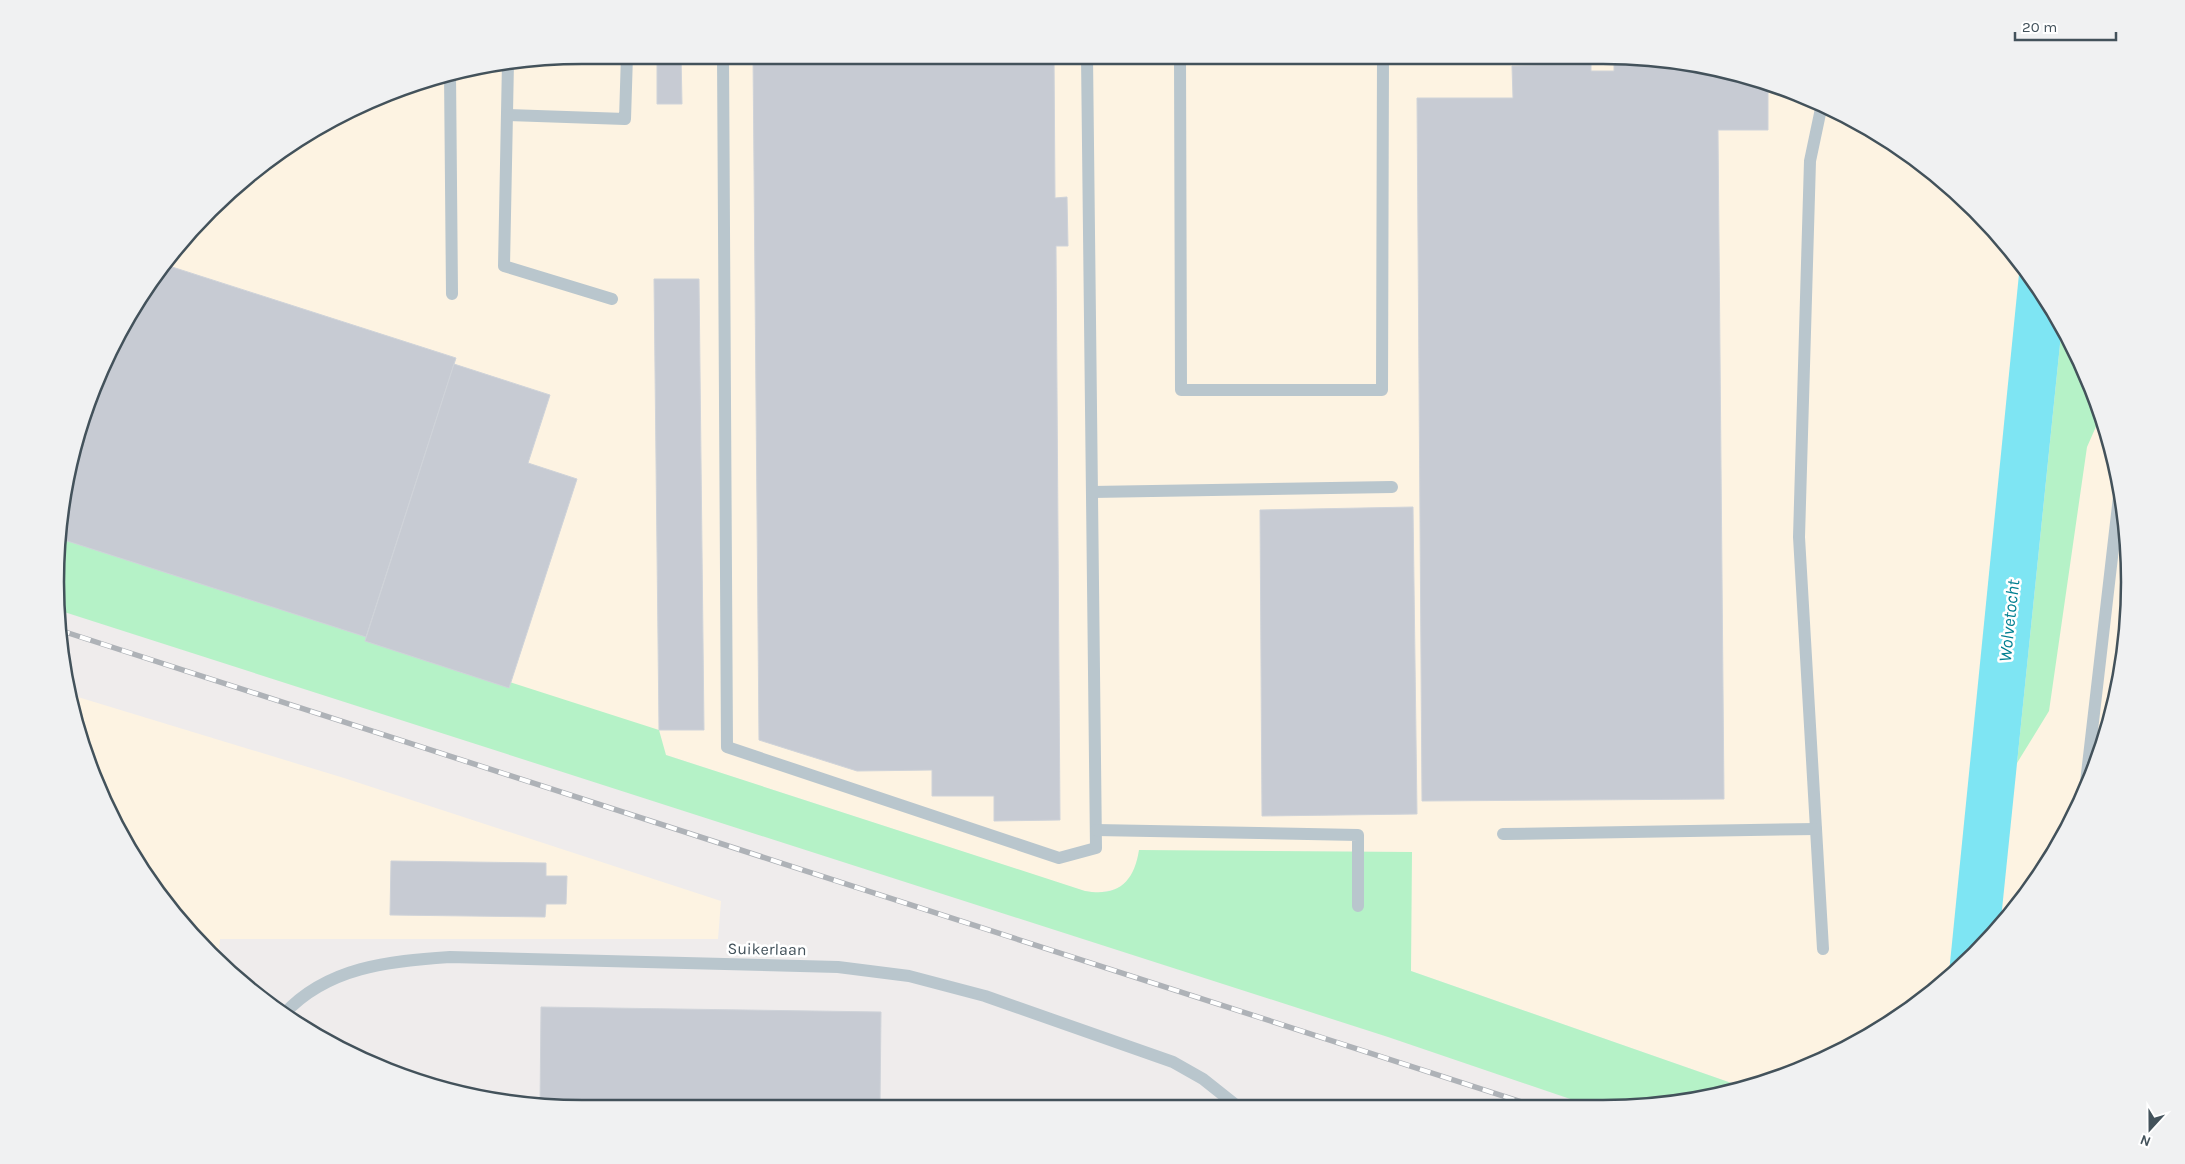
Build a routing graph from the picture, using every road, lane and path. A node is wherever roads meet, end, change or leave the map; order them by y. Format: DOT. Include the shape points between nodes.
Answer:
graph roads {
  1 [pos="627,64"];
  2 [pos="723,64"];
  3 [pos="1087,64"];
  4 [pos="1180,64"];
  5 [pos="1382,64"];
  6 [pos="508,69"];
  7 [pos="450,81"];
  8 [pos="1820,112"];
  9 [pos="507,115"];
  10 [pos="452,294"];
  11 [pos="612,299"];
  12 [pos="1392,486"];
  13 [pos="1092,492"];
  14 [pos="2117,514"];
  15 [pos="2088,764"];
  16 [pos="1816,829"];
  17 [pos="1096,830"];
  18 [pos="1503,834"];
  19 [pos="1358,906"];
  20 [pos="1823,949"];
  21 [pos="289,1010"];
  22 [pos="1229,1100"];
  1 -- 9 [label="lane" via="625,119"];
  2 -- 17 [label="lane" via="727,747 1058,858 1096,848"];
  3 -- 13 [label="lane"];
  4 -- 5 [label="lane" via="1181,390 1382,390"];
  6 -- 9 [label="lane"];
  7 -- 10 [label="lane"];
  8 -- 16 [label="lane" via="1810,161 1799,537"];
  9 -- 11 [label="lane" via="504,266"];
  12 -- 13 [label="lane"];
  13 -- 17 [label="lane"];
  14 -- 15 [label="lane"];
  16 -- 18 [label="lane"];
  16 -- 20 [label="lane"];
  17 -- 19 [label="lane" via="1358,835"];
  21 -- 22 [label="lane, Suikerlaan" via="322,983 344,974 385,964 450,957 838,967 880,971 986,996 1173,1062 1203,1079"];
}
